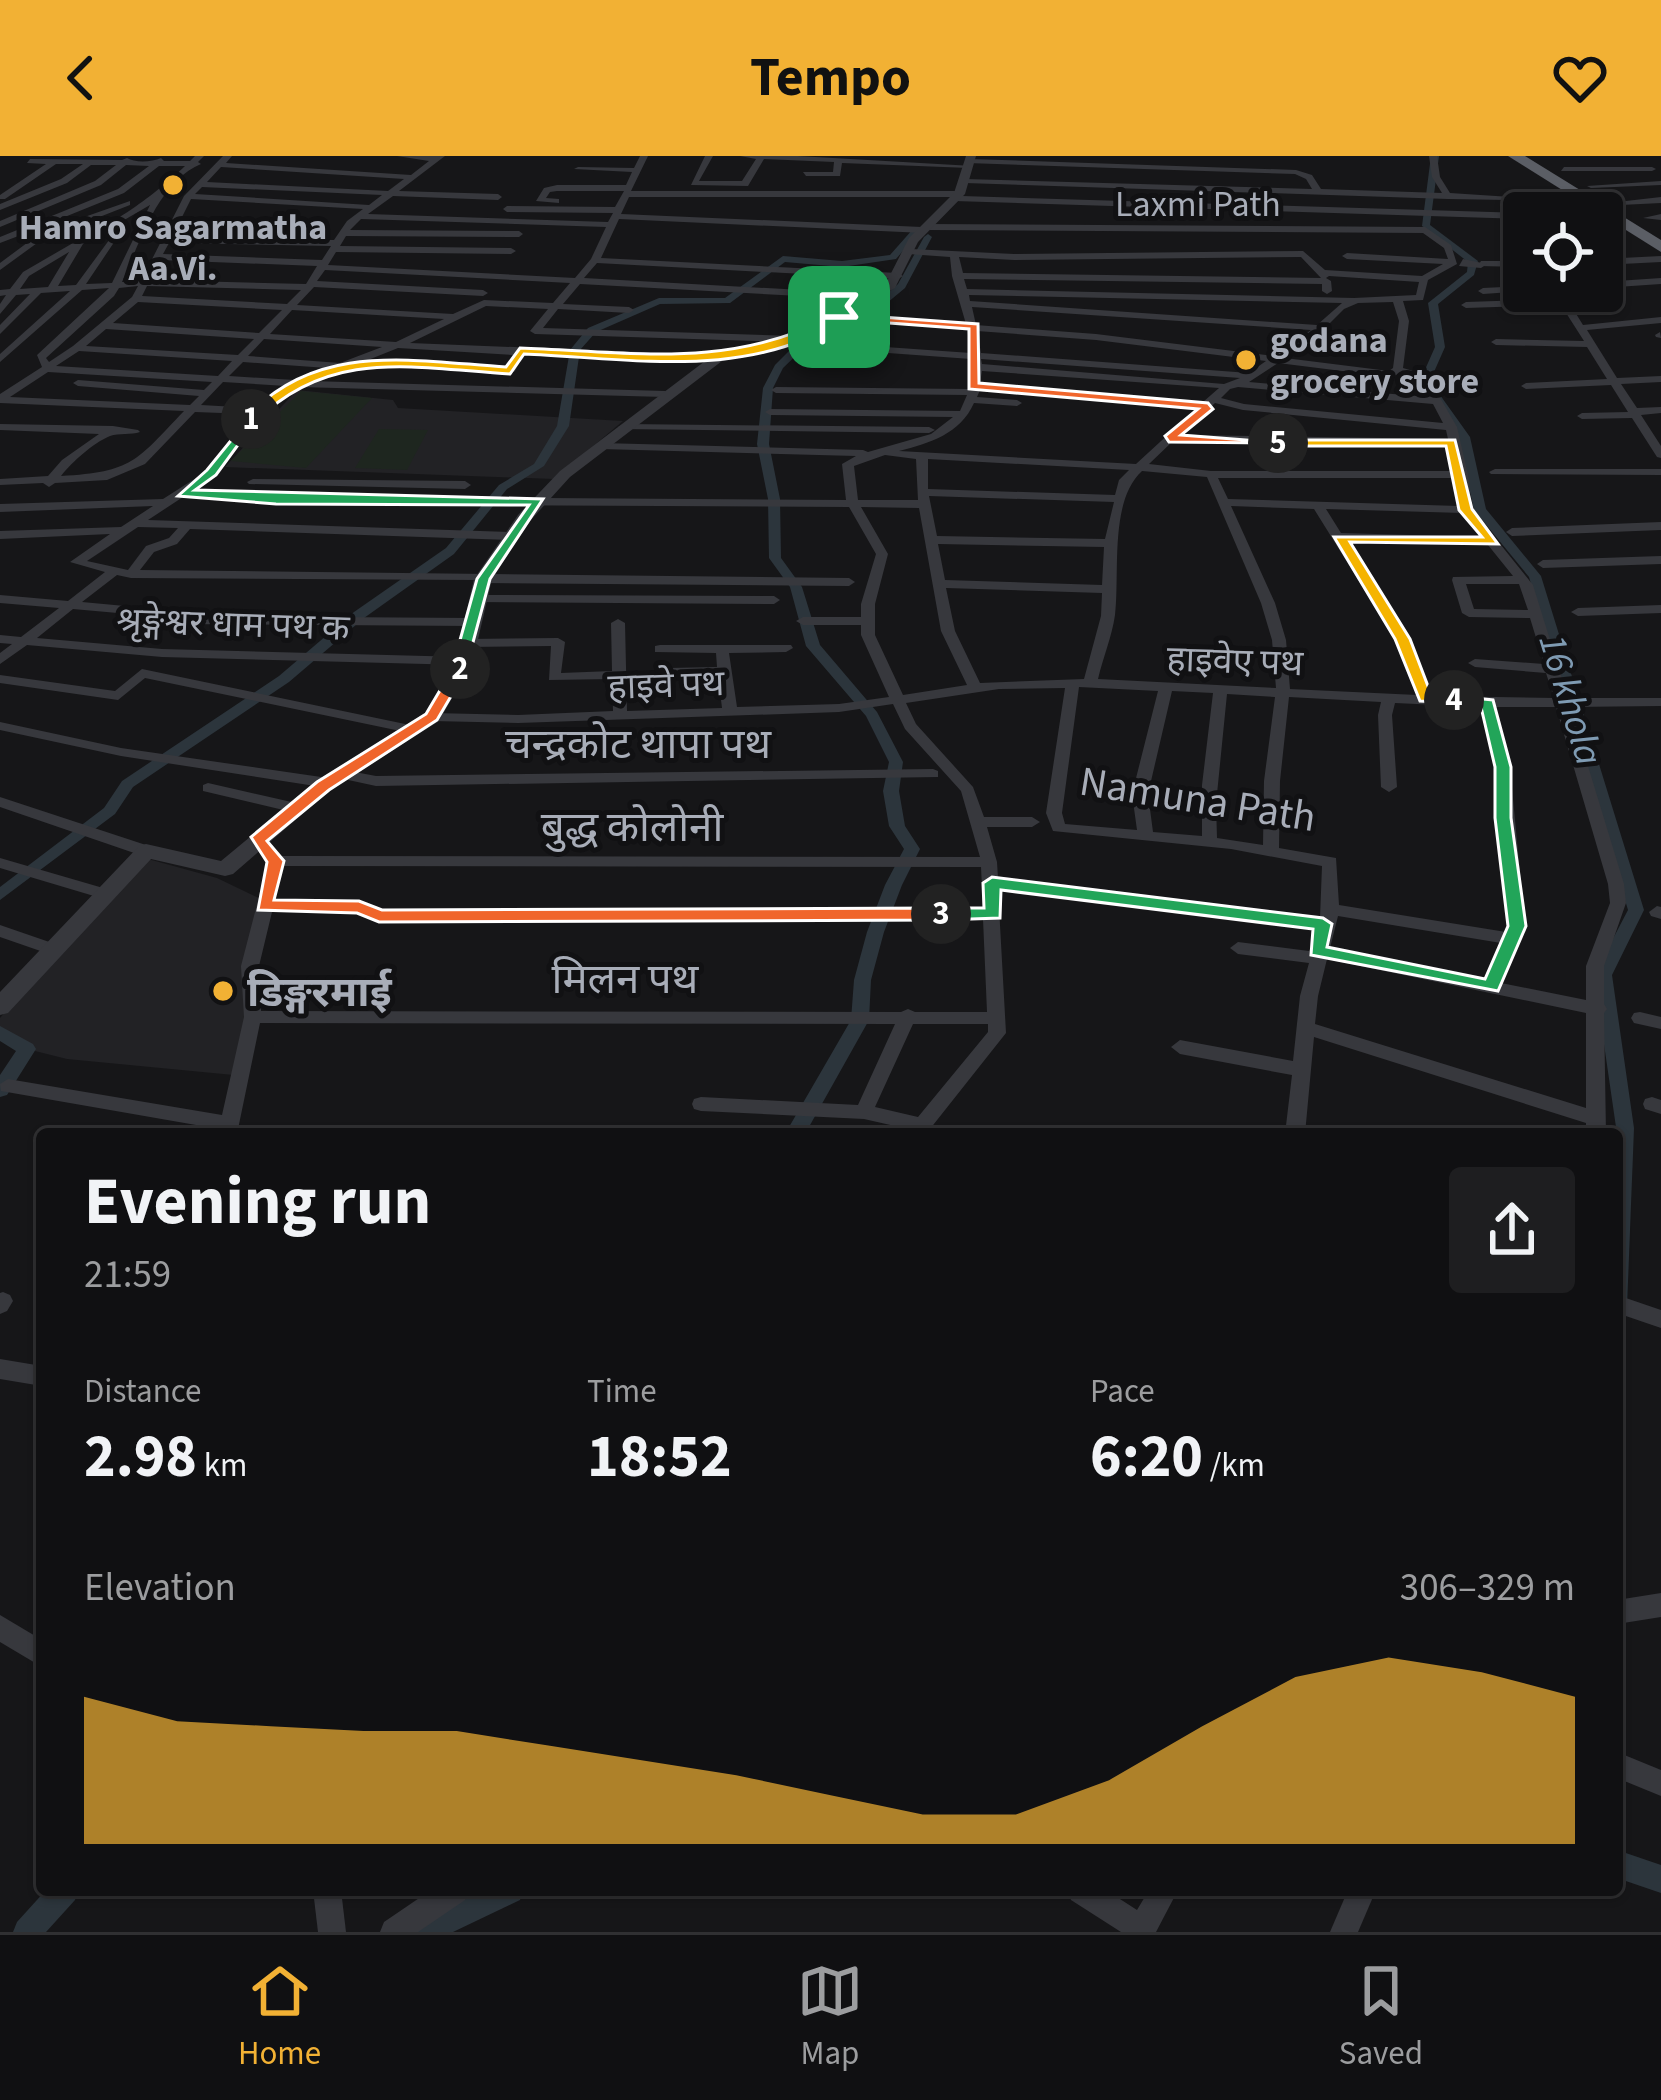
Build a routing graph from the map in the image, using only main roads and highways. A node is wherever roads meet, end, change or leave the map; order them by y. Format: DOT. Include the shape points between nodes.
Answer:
graph roads {
  1 [pos="1515,156"];
  2 [pos="1528,156"];
  3 [pos="1661,236"];
  4 [pos="1661,247"];
  1 -- 4 [label="highway"];
  2 -- 3 [label="highway"];
}
